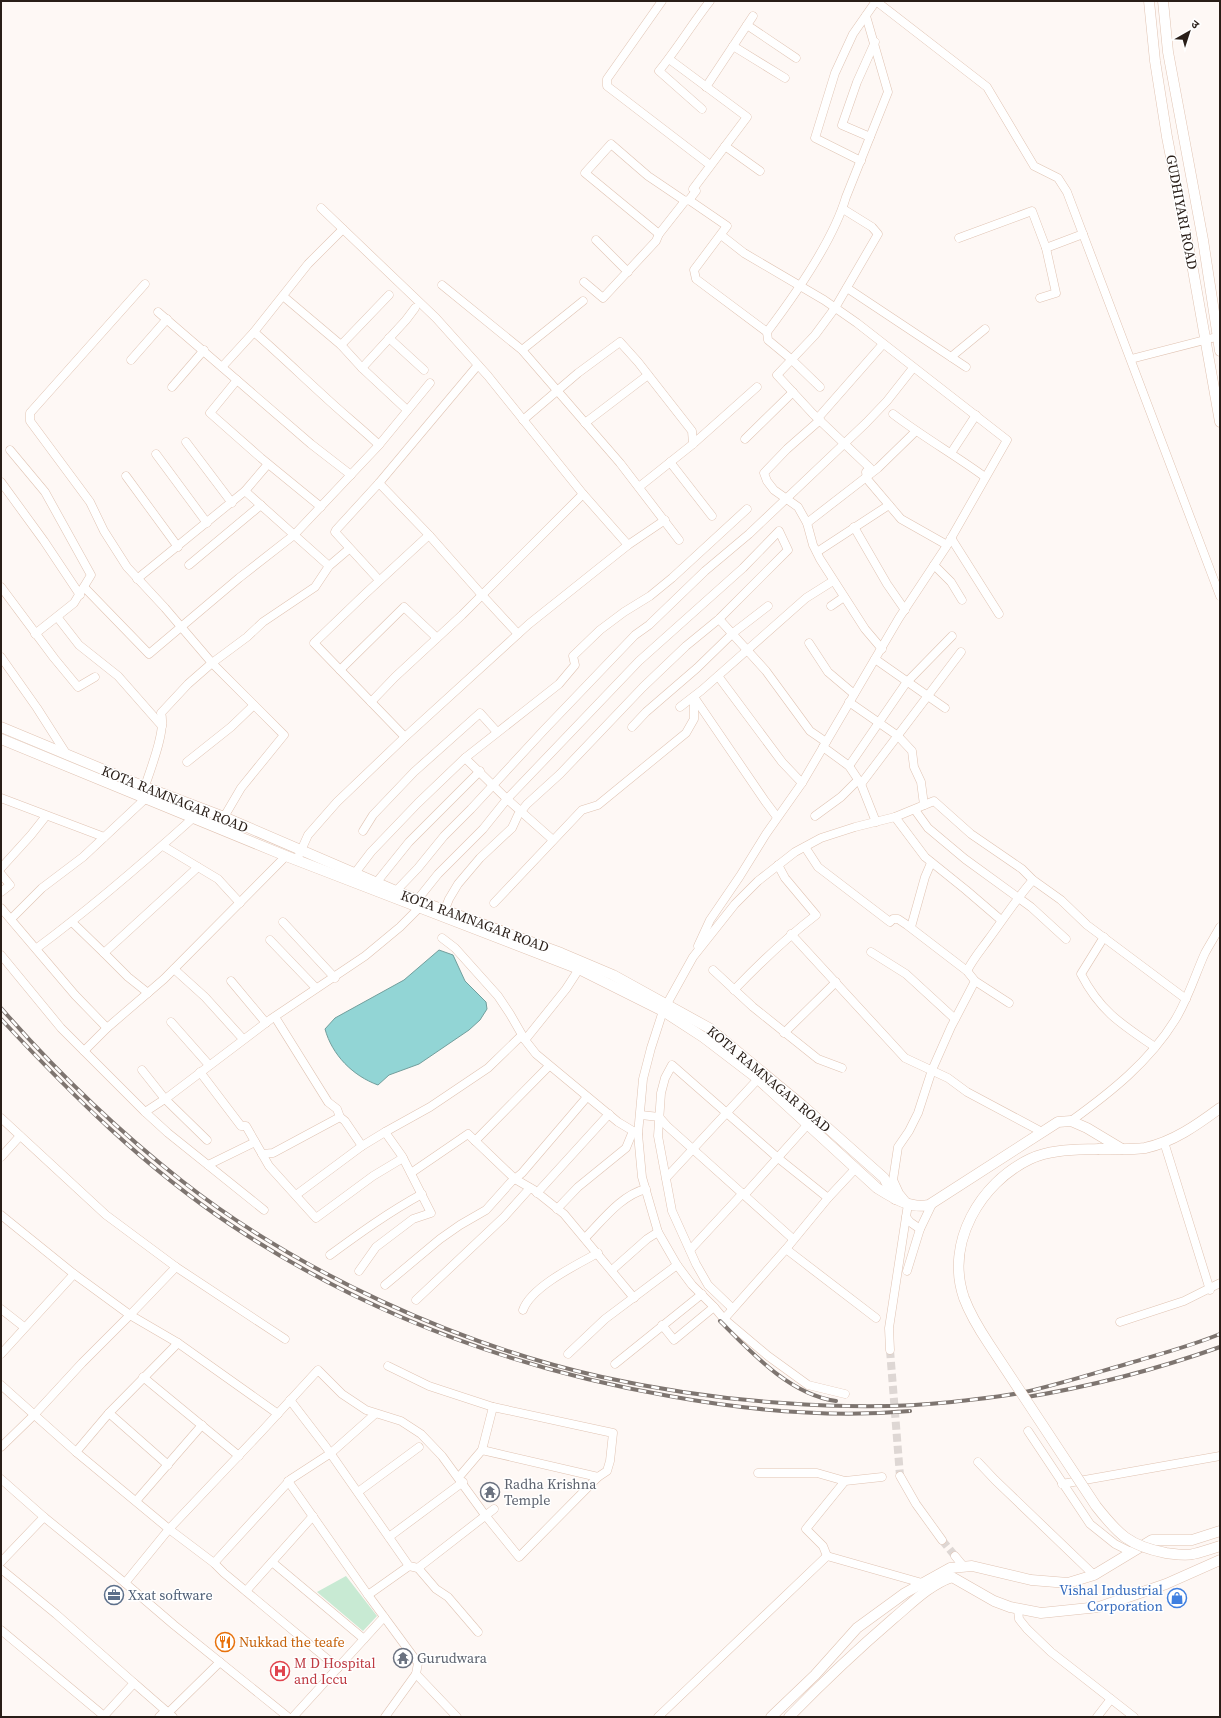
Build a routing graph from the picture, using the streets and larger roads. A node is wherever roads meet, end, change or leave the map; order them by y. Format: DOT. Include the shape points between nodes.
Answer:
graph roads {
  1 [pos="662,1"];
  2 [pos="710,1"];
  3 [pos="876,1"];
  4 [pos="1148,1"];
  5 [pos="1163,1"];
  6 [pos="753,16"];
  7 [pos="866,16"];
  8 [pos="747,25"];
  9 [pos="875,42"];
  10 [pos="733,46"];
  11 [pos="796,58"];
  12 [pos="669,59"];
  13 [pos="785,78"];
  14 [pos="706,87"];
  15 [pos="702,109"];
  16 [pos="870,137"];
  17 [pos="725,146"];
  18 [pos="861,161"];
  19 [pos="710,165"];
  20 [pos="760,171"];
  21 [pos="687,200"];
  22 [pos="321,208"];
  23 [pos="843,209"];
  24 [pos="343,229"];
  25 [pos="659,234"];
  26 [pos="1083,234"];
  27 [pos="721,235"];
  28 [pos="959,238"];
  29 [pos="596,240"];
  30 [pos="1046,248"];
  31 [pos="628,272"];
  32 [pos="584,282"];
  33 [pos="145,284"];
  34 [pos="442,285"];
  35 [pos="800,286"];
  36 [pos="847,288"];
  37 [pos="390,295"];
  38 [pos="283,296"];
  39 [pos="1040,298"];
  40 [pos="583,301"];
  41 [pos="415,308"];
  42 [pos="835,308"];
  43 [pos="158,312"];
  44 [pos="167,319"];
  45 [pos="985,329"];
  46 [pos="254,332"];
  47 [pos="767,332"];
  48 [pos="1219,336"];
  49 [pos="389,338"];
  50 [pos="1205,339"];
  51 [pos="883,344"];
  52 [pos="341,345"];
  53 [pos="204,350"];
  54 [pos="522,350"];
  55 [pos="1220,351"];
  56 [pos="951,357"];
  57 [pos="791,359"];
  58 [pos="1131,359"];
  59 [pos="131,360"];
  60 [pos="478,365"];
  61 [pos="222,367"];
  62 [pos="966,367"];
  63 [pos="362,368"];
  64 [pos="913,368"];
  65 [pos="424,370"];
  66 [pos="648,375"];
  67 [pos="237,380"];
  68 [pos="430,382"];
  69 [pos="172,387"];
  70 [pos="757,387"];
  71 [pos="820,387"];
  72 [pos="558,392"];
  73 [pos="793,392"];
  74 [pos="408,410"];
  75 [pos="893,414"];
  76 [pos="976,415"];
  77 [pos="819,419"];
  78 [pos="523,420"];
  79 [pos="585,422"];
  80 [pos="1220,422"];
  81 [pos="916,431"];
  82 [pos="745,438"];
  83 [pos="186,442"];
  84 [pos="844,443"];
  85 [pos="693,444"];
  86 [pos="379,445"];
  87 [pos="10,450"];
  88 [pos="951,453"];
  89 [pos="156,454"];
  90 [pos="670,462"];
  91 [pos="268,464"];
  92 [pos="351,475"];
  93 [pos="126,476"];
  94 [pos="866,476"];
  95 [pos="985,477"];
  96 [pos="1,482"];
  97 [pos="379,483"];
  98 [pos="639,487"];
  99 [pos="245,491"];
  100 [pos="584,494"];
  101 [pos="786,499"];
  102 [pos="232,503"];
  103 [pos="261,505"];
  104 [pos="889,505"];
  105 [pos="321,507"];
  106 [pos="747,509"];
  107 [pos="712,516"];
  108 [pos="665,520"];
  109 [pos="207,523"];
  110 [pos="807,523"];
  111 [pos="854,528"];
  112 [pos="294,535"];
  113 [pos="429,535"];
  114 [pos="680,540"];
  115 [pos="949,541"];
  116 [pos="628,545"];
  117 [pos="178,547"];
  118 [pos="349,549"];
  119 [pos="817,552"];
  120 [pos="189,565"];
  121 [pos="934,565"];
  122 [pos="329,566"];
  123 [pos="137,579"];
  124 [pos="379,580"];
  125 [pos="833,581"];
  126 [pos="1,587"];
  127 [pos="84,587"];
  128 [pos="80,595"];
  129 [pos="482,595"];
  130 [pos="1220,596"];
  131 [pos="844,598"];
  132 [pos="962,600"];
  133 [pos="768,606"];
  134 [pos="831,606"];
  135 [pos="905,610"];
  136 [pos="999,614"];
  137 [pos="58,618"];
  138 [pos="719,619"];
  139 [pos="182,627"];
  140 [pos="732,633"];
  141 [pos="35,634"];
  142 [pos="518,634"];
  143 [pos="952,636"];
  144 [pos="437,638"];
  145 [pos="809,643"];
  146 [pos="882,649"];
  147 [pos="748,650"];
  148 [pos="961,652"];
  149 [pos="1,657"];
  150 [pos="875,659"];
  151 [pos="212,663"];
  152 [pos="340,670"];
  153 [pos="718,676"];
  154 [pos="95,677"];
  155 [pos="908,681"];
  156 [pos="854,694"];
  157 [pos="927,695"];
  158 [pos="694,697"];
  159 [pos="371,702"];
  160 [pos="849,702"];
  161 [pos="254,705"];
  162 [pos="680,707"];
  163 [pos="945,708"];
  164 [pos="878,722"];
  165 [pos="162,726"];
  166 [pos="1,727"];
  167 [pos="632,727"];
  168 [pos="497,732"];
  169 [pos="898,736"];
  170 [pos="405,737"];
  171 [pos="1,739"];
  172 [pos="824,745"];
  173 [pos="67,755"];
  174 [pos="466,758"];
  175 [pos="187,762"];
  176 [pos="849,766"];
  177 [pos="480,771"];
  178 [pos="859,782"];
  179 [pos="802,783"];
  180 [pos="145,786"];
  181 [pos="493,786"];
  182 [pos="1,798"];
  183 [pos="143,798"];
  184 [pos="507,799"];
  185 [pos="924,805"];
  186 [pos="915,810"];
  187 [pos="521,812"];
  188 [pos="46,816"];
  189 [pos="815,816"];
  190 [pos="224,817"];
  191 [pos="777,817"];
  192 [pos="894,817"];
  193 [pos="194,818"];
  194 [pos="876,822"];
  195 [pos="363,831"];
  196 [pos="104,837"];
  197 [pos="553,840"];
  198 [pos="163,846"];
  199 [pos="805,847"];
  200 [pos="299,855"];
  201 [pos="286,856"];
  202 [pos="931,863"];
  203 [pos="778,865"];
  204 [pos="198,867"];
  205 [pos="1,868"];
  206 [pos="354,873"];
  207 [pos="1,874"];
  208 [pos="1033,880"];
  209 [pos="376,883"];
  210 [pos="396,891"];
  211 [pos="1,892"];
  212 [pos="1017,898"];
  213 [pos="240,903"];
  214 [pos="494,903"];
  215 [pos="417,905"];
  216 [pos="1,908"];
  217 [pos="445,909"];
  218 [pos="10,919"];
  219 [pos="1001,920"];
  220 [pos="72,922"];
  221 [pos="283,922"];
  222 [pos="911,927"];
  223 [pos="1220,927"];
  224 [pos="791,934"];
  225 [pos="1104,937"];
  226 [pos="442,938"];
  227 [pos="1066,939"];
  228 [pos="270,940"];
  229 [pos="36,948"];
  230 [pos="871,952"];
  231 [pos="104,953"];
  232 [pos="1,955"];
  233 [pos="693,957"];
  234 [pos="174,969"];
  235 [pos="579,969"];
  236 [pos="713,970"];
  237 [pos="967,971"];
  238 [pos="335,978"];
  239 [pos="230,981"];
  240 [pos="976,981"];
  241 [pos="836,982"];
  242 [pos="316,988"];
  243 [pos="734,990"];
  244 [pos="148,993"];
  245 [pos="1186,999"];
  246 [pos="1009,1003"];
  247 [pos="665,1008"];
  248 [pos="275,1017"];
  249 [pos="955,1018"];
  250 [pos="171,1022"];
  251 [pos="266,1023"];
  252 [pos="107,1028"];
  253 [pos="784,1033"];
  254 [pos="523,1037"];
  255 [pos="243,1039"];
  256 [pos="1155,1047"];
  257 [pos="84,1052"];
  258 [pos="209,1065"];
  259 [pos="549,1066"];
  260 [pos="842,1068"];
  261 [pos="142,1070"];
  262 [pos="932,1070"];
  263 [pos="200,1072"];
  264 [pos="758,1079"];
  265 [pos="587,1097"];
  266 [pos="165,1098"];
  267 [pos="1220,1108"];
  268 [pos="145,1112"];
  269 [pos="726,1113"];
  270 [pos="609,1114"];
  271 [pos="641,1115"];
  272 [pos="340,1117"];
  273 [pos="659,1117"];
  274 [pos="1,1118"];
  275 [pos="1071,1121"];
  276 [pos="808,1124"];
  277 [pos="385,1132"];
  278 [pos="635,1132"];
  279 [pos="1042,1132"];
  280 [pos="20,1136"];
  281 [pos="207,1140"];
  282 [pos="256,1142"];
  283 [pos="476,1142"];
  284 [pos="1164,1142"];
  285 [pos="362,1146"];
  286 [pos="626,1148"];
  287 [pos="640,1149"];
  288 [pos="1122,1149"];
  289 [pos="694,1150"];
  290 [pos="262,1154"];
  291 [pos="1,1157"];
  292 [pos="403,1158"];
  293 [pos="778,1158"];
  294 [pos="208,1165"];
  295 [pos="856,1168"];
  296 [pos="411,1173"];
  297 [pos="666,1178"];
  298 [pos="515,1179"];
  299 [pos="530,1188"];
  300 [pos="646,1189"];
  301 [pos="538,1193"];
  302 [pos="422,1194"];
  303 [pos="742,1194"];
  304 [pos="296,1195"];
  305 [pos="828,1198"];
  306 [pos="895,1199"];
  307 [pos="933,1202"];
  308 [pos="908,1204"];
  309 [pos="557,1208"];
  310 [pos="264,1210"];
  311 [pos="1,1215"];
  312 [pos="906,1217"];
  313 [pos="920,1229"];
  314 [pos="658,1232"];
  315 [pos="585,1238"];
  316 [pos="793,1239"];
  317 [pos="786,1249"];
  318 [pos="690,1250"];
  319 [pos="598,1253"];
  320 [pos="330,1255"];
  321 [pos="677,1265"];
  322 [pos="176,1267"];
  323 [pos="612,1270"];
  324 [pos="359,1271"];
  325 [pos="907,1271"];
  326 [pos="74,1274"];
  327 [pos="1220,1283"];
  328 [pos="385,1285"];
  329 [pos="1210,1290"];
  330 [pos="702,1294"];
  331 [pos="634,1298"];
  332 [pos="416,1300"];
  333 [pos="714,1307"];
  334 [pos="732,1308"];
  335 [pos="1,1309"];
  336 [pos="523,1310"];
  337 [pos="130,1315"];
  338 [pos="876,1318"];
  339 [pos="724,1319"];
  340 [pos="1120,1322"];
  341 [pos="662,1325"];
  342 [pos="24,1327"];
  343 [pos="285,1339"];
  344 [pos="178,1344"];
  345 [pos="890,1350"];
  346 [pos="1,1354"];
  347 [pos="568,1354"];
  348 [pos="615,1364"];
  349 [pos="388,1366"];
  350 [pos="143,1377"];
  351 [pos="1,1385"];
  352 [pos="845,1394"];
  353 [pos="290,1400"];
  354 [pos="493,1406"];
  355 [pos="109,1413"];
  356 [pos="278,1414"];
  357 [pos="375,1414"];
  358 [pos="34,1415"];
  359 [pos="202,1426"];
  360 [pos="1028,1431"];
  361 [pos="1,1447"];
  362 [pos="419,1447"];
  363 [pos="482,1450"];
  364 [pos="76,1452"];
  365 [pos="330,1453"];
  366 [pos="239,1456"];
  367 [pos="1220,1456"];
  368 [pos="978,1462"];
  369 [pos="168,1464"];
  370 [pos="758,1474"];
  371 [pos="900,1476"];
  372 [pos="882,1477"];
  373 [pos="598,1478"];
  374 [pos="1,1479"];
  375 [pos="461,1480"];
  376 [pos="288,1481"];
  377 [pos="845,1481"];
  378 [pos="1062,1484"];
  379 [pos="358,1492"];
  380 [pos="136,1501"];
  381 [pos="494,1509"];
  382 [pos="313,1516"];
  383 [pos="485,1516"];
  384 [pos="44,1517"];
  385 [pos="169,1529"];
  386 [pos="1220,1531"];
  387 [pos="389,1537"];
  388 [pos="942,1540"];
  389 [pos="1220,1546"];
  390 [pos="1131,1552"];
  391 [pos="827,1556"];
  392 [pos="955,1556"];
  393 [pos="1220,1560"];
  394 [pos="1,1562"];
  395 [pos="272,1562"];
  396 [pos="214,1563"];
  397 [pos="409,1566"];
  398 [pos="964,1567"];
  399 [pos="418,1568"];
  400 [pos="1,1569"];
  401 [pos="951,1573"];
  402 [pos="1094,1575"];
  403 [pos="125,1583"];
  404 [pos="922,1583"];
  405 [pos="246,1591"];
  406 [pos="368,1595"];
  407 [pos="1018,1610"];
  408 [pos="384,1617"];
  409 [pos="1,1630"];
  410 [pos="478,1632"];
  411 [pos="364,1639"];
  412 [pos="220,1662"];
  413 [pos="338,1668"];
  414 [pos="416,1674"];
  415 [pos="134,1683"];
  416 [pos="1111,1699"];
  417 [pos="166,1714"];
  418 [pos="103,1717"];
  419 [pos="288,1717"];
  420 [pos="293,1717"];
  421 [pos="385,1717"];
  422 [pos="456,1717"];
  423 [pos="658,1717"];
  424 [pos="771,1717"];
  425 [pos="790,1717"];
  426 [pos="1097,1717"];
  427 [pos="1134,1717"];
  1 -- 19 [label="street" via="607,79 607,86"];
  2 -- 12 [label="street"];
  3 -- 7 [label="street"];
  3 -- 26 [label="street" via="987,87 1034,166 1058,178 1067,192"];
  4 -- 50 [label="street, GUDHIYARI ROAD" via="1166,130"];
  5 -- 48 [label="street, GUDHIYARI ROAD" via="1170,65"];
  6 -- 8 [label="street"];
  7 -- 9 [label="street"];
  7 -- 18 [label="street" via="853,34 835,73 814,138"];
  8 -- 10 [label="street"];
  8 -- 11 [label="street"];
  9 -- 16 [label="street" via="888,92"];
  9 -- 16 [label="street" via="856,82 842,125"];
  10 -- 13 [label="street"];
  10 -- 14 [label="street"];
  12 -- 14 [label="street"];
  12 -- 15 [label="street" via="658,71"];
  14 -- 17 [label="street" via="747,117"];
  16 -- 18 [label="street"];
  17 -- 19 [label="street"];
  17 -- 20 [label="street"];
  18 -- 23 [label="street"];
  19 -- 21 [label="street" via="693,189 696,190"];
  21 -- 25 [label="street"];
  21 -- 25 [label="street" via="643,172 611,144 586,173"];
  21 -- 27 [label="street" via="727,226"];
  22 -- 24 [label="street"];
  23 -- 35 [label="street"];
  23 -- 36 [label="street" via="872,227 878,234"];
  24 -- 38 [label="street" via="320,250"];
  24 -- 60 [label="street" via="436,318"];
  25 -- 31 [label="street" via="656,241"];
  26 -- 30 [label="street"];
  26 -- 58 [label="street"];
  27 -- 35 [label="street" via="744,253"];
  27 -- 47 [label="street" via="694,270 696,279"];
  28 -- 30 [label="street" via="1032,211"];
  29 -- 31 [label="street"];
  30 -- 39 [label="street" via="1056,293"];
  31 -- 32 [label="street" via="603,298"];
  33 -- 123 [label="street" via="30,412 30,421 90,502 104,531"];
  34 -- 54 [label="street"];
  35 -- 42 [label="street"];
  35 -- 47 [label="street"];
  36 -- 42 [label="street"];
  36 -- 56 [label="street"];
  37 -- 52 [label="street"];
  38 -- 46 [label="street"];
  38 -- 52 [label="street"];
  40 -- 54 [label="street"];
  41 -- 49 [label="street"];
  42 -- 51 [label="street"];
  42 -- 57 [label="street" via="815,335"];
  43 -- 44 [label="street"];
  44 -- 53 [label="street"];
  44 -- 59 [label="street"];
  45 -- 56 [label="street"];
  46 -- 61 [label="street"];
  46 -- 86 [label="street"];
  47 -- 57 [label="street" via="768,340"];
  48 -- 50 [label="street"];
  48 -- 55 [label="street, GUDHIYARI ROAD"];
  49 -- 63 [label="street"];
  49 -- 65 [label="street"];
  50 -- 58 [label="street"];
  50 -- 80 [label="street, GUDHIYARI ROAD"];
  51 -- 64 [label="street"];
  51 -- 77 [label="street"];
  52 -- 63 [label="street"];
  53 -- 61 [label="street"];
  53 -- 69 [label="street"];
  54 -- 72 [label="street"];
  56 -- 62 [label="street"];
  57 -- 71 [label="street"];
  57 -- 73 [label="street" via="777,375"];
  58 -- 130 [label="street"];
  60 -- 78 [label="street"];
  60 -- 97 [label="street"];
  61 -- 67 [label="street"];
  63 -- 74 [label="street"];
  64 -- 76 [label="street"];
  64 -- 84 [label="street" via="887,401"];
  66 -- 72 [label="street" via="620,342 592,361"];
  66 -- 79 [label="street"];
  66 -- 85 [label="street" via="692,431"];
  67 -- 91 [label="street" via="210,413"];
  67 -- 92 [label="street"];
  68 -- 74 [label="street"];
  70 -- 85 [label="street"];
  72 -- 78 [label="street"];
  72 -- 79 [label="street"];
  73 -- 77 [label="street"];
  73 -- 82 [label="street"];
  74 -- 86 [label="street"];
  75 -- 81 [label="street"];
  76 -- 88 [label="street"];
  76 -- 95 [label="street" via="1008,440"];
  77 -- 84 [label="street"];
  77 -- 101 [label="street" via="764,473 767,482"];
  78 -- 100 [label="street"];
  79 -- 98 [label="street"];
  81 -- 88 [label="street"];
  81 -- 94 [label="street" via="878,468"];
  83 -- 102 [label="street"];
  84 -- 94 [label="street" via="870,468"];
  84 -- 101 [label="street"];
  85 -- 90 [label="street"];
  86 -- 92 [label="street"];
  87 -- 127 [label="street" via="45,492 91,575"];
  88 -- 95 [label="street"];
  89 -- 109 [label="street"];
  90 -- 98 [label="street"];
  90 -- 107 [label="street"];
  91 -- 99 [label="street"];
  91 -- 105 [label="street"];
  92 -- 105 [label="street"];
  93 -- 117 [label="street"];
  94 -- 104 [label="street"];
  94 -- 110 [label="street"];
  95 -- 115 [label="street"];
  96 -- 128 [label="street"];
  97 -- 113 [label="street"];
  97 -- 118 [label="street" via="335,532"];
  98 -- 108 [label="street"];
  99 -- 102 [label="street"];
  99 -- 103 [label="street"];
  100 -- 116 [label="street"];
  100 -- 129 [label="street"];
  101 -- 110 [label="street" via="798,507"];
  101 -- 181 [label="street" via="635,635"];
  102 -- 109 [label="street"];
  103 -- 112 [label="street"];
  103 -- 120 [label="street"];
  104 -- 111 [label="street"];
  104 -- 115 [label="street" via="901,519"];
  105 -- 112 [label="street"];
  106 -- 168 [label="street" via="672,578 600,630 573,656 575,665 559,684"];
  108 -- 114 [label="street"];
  108 -- 116 [label="street"];
  109 -- 117 [label="street"];
  110 -- 119 [label="street"];
  111 -- 119 [label="street"];
  111 -- 135 [label="street"];
  112 -- 122 [label="street"];
  112 -- 139 [label="street"];
  113 -- 124 [label="street"];
  113 -- 129 [label="street"];
  115 -- 121 [label="street"];
  115 -- 136 [label="street"];
  116 -- 142 [label="street"];
  117 -- 123 [label="street"];
  118 -- 122 [label="street"];
  118 -- 124 [label="street"];
  119 -- 125 [label="street"];
  121 -- 132 [label="street" via="951,582"];
  121 -- 135 [label="street"];
  122 -- 151 [label="street" via="315,587 262,622 247,637"];
  123 -- 139 [label="street"];
  124 -- 152 [label="street" via="314,643"];
  125 -- 131 [label="street"];
  125 -- 147 [label="street" via="806,598"];
  126 -- 141 [label="street"];
  127 -- 128 [label="street"];
  127 -- 139 [label="street" via="149,654"];
  128 -- 137 [label="street"];
  129 -- 142 [label="street"];
  129 -- 144 [label="street"];
  131 -- 134 [label="street"];
  131 -- 146 [label="street"];
  133 -- 140 [label="street"];
  135 -- 146 [label="street"];
  137 -- 141 [label="street"];
  137 -- 165 [label="street" via="79,645 118,676"];
  138 -- 140 [label="street"];
  138 -- 184 [label="street" via="788,550 779,531 743,568 639,661"];
  138 -- 187 [label="street" via="642,687"];
  139 -- 151 [label="street"];
  140 -- 147 [label="street"];
  140 -- 167 [label="street"];
  141 -- 154 [label="street" via="78,687"];
  142 -- 170 [label="street"];
  143 -- 155 [label="street"];
  144 -- 152 [label="street" via="404,606"];
  144 -- 159 [label="street"];
  145 -- 156 [label="street" via="828,672"];
  146 -- 150 [label="street"];
  147 -- 153 [label="street"];
  147 -- 172 [label="street" via="810,731"];
  148 -- 157 [label="street"];
  149 -- 173 [label="street"];
  150 -- 155 [label="street"];
  150 -- 156 [label="street"];
  151 -- 161 [label="street"];
  151 -- 165 [label="street" via="188,684 162,713"];
  152 -- 159 [label="street"];
  153 -- 158 [label="street"];
  153 -- 179 [label="street" via="773,750"];
  155 -- 157 [label="street"];
  155 -- 164 [label="street"];
  156 -- 160 [label="street"];
  157 -- 163 [label="street"];
  157 -- 169 [label="street"];
  158 -- 162 [label="street"];
  158 -- 191 [label="street"];
  158 -- 197 [label="street" via="694,719 680,739 598,804 582,810"];
  159 -- 170 [label="street"];
  160 -- 164 [label="street"];
  160 -- 172 [label="street"];
  161 -- 175 [label="street"];
  161 -- 190 [label="street" via="284,736 241,788"];
  164 -- 169 [label="street"];
  164 -- 176 [label="street"];
  165 -- 180 [label="street"];
  166 -- 173 [label="street, KOTA RAMNAGAR ROAD"];
  168 -- 174 [label="street"];
  168 -- 195 [label="street" via="480,713 414,772 373,815"];
  169 -- 178 [label="street"];
  169 -- 185 [label="street" via="912,750"];
  170 -- 200 [label="street" via="337,802 308,835"];
  171 -- 183 [label="street"];
  172 -- 176 [label="street"];
  172 -- 179 [label="street"];
  173 -- 180 [label="street, KOTA RAMNAGAR ROAD"];
  174 -- 177 [label="street"];
  174 -- 206 [label="street" via="370,852"];
  176 -- 178 [label="street"];
  177 -- 181 [label="street"];
  177 -- 209 [label="street" via="409,842"];
  178 -- 189 [label="street"];
  178 -- 194 [label="street"];
  179 -- 191 [label="street"];
  180 -- 183 [label="street"];
  180 -- 190 [label="street, KOTA RAMNAGAR ROAD"];
  181 -- 184 [label="street"];
  181 -- 210 [label="street" via="444,836"];
  182 -- 188 [label="street"];
  183 -- 193 [label="street"];
  183 -- 196 [label="street"];
  184 -- 187 [label="street"];
  184 -- 215 [label="street" via="483,829 438,874"];
  185 -- 186 [label="street"];
  185 -- 208 [label="street" via="934,801 971,834 1022,869"];
  186 -- 192 [label="street"];
  186 -- 212 [label="street" via="928,828 964,859"];
  187 -- 197 [label="street"];
  187 -- 217 [label="street" via="512,828 485,853 458,884"];
  188 -- 196 [label="street" via="58,818"];
  188 -- 205 [label="street"];
  190 -- 200 [label="street, KOTA RAMNAGAR ROAD"];
  191 -- 233 [label="street" via="710,920"];
  192 -- 194 [label="street"];
  192 -- 202 [label="street"];
  193 -- 198 [label="street"];
  193 -- 201 [label="street"];
  194 -- 199 [label="street" via="821,838"];
  196 -- 218 [label="street" via="83,857 42,888"];
  197 -- 214 [label="street"];
  198 -- 204 [label="street"];
  198 -- 220 [label="street"];
  199 -- 203 [label="street"];
  199 -- 222 [label="street" via="818,867 834,880 890,922 893,919 898,920"];
  200 -- 201 [label="street"];
  200 -- 206 [label="street, KOTA RAMNAGAR ROAD"];
  200 -- 215 [label="street"];
  201 -- 213 [label="street"];
  202 -- 219 [label="street"];
  202 -- 222 [label="street"];
  203 -- 224 [label="street" via="785,878 816,915"];
  203 -- 233 [label="street" via="735,904"];
  204 -- 213 [label="street" via="218,879"];
  204 -- 231 [label="street"];
  206 -- 209 [label="street, KOTA RAMNAGAR ROAD"];
  207 -- 211 [label="street" via="10,885"];
  208 -- 212 [label="street"];
  208 -- 225 [label="street"];
  209 -- 210 [label="street, KOTA RAMNAGAR ROAD"];
  210 -- 215 [label="street, KOTA RAMNAGAR ROAD"];
  212 -- 219 [label="street"];
  212 -- 227 [label="street" via="1031,906"];
  213 -- 234 [label="street"];
  215 -- 217 [label="street, KOTA RAMNAGAR ROAD"];
  215 -- 235 [label="street"];
  215 -- 238 [label="street" via="386,939"];
  216 -- 218 [label="street"];
  217 -- 247 [label="street, KOTA RAMNAGAR ROAD" via="613,975"];
  218 -- 229 [label="street"];
  219 -- 237 [label="street" via="974,956"];
  220 -- 229 [label="street"];
  220 -- 231 [label="street"];
  221 -- 238 [label="street"];
  222 -- 237 [label="street"];
  223 -- 245 [label="street" via="1205,954"];
  224 -- 241 [label="street"];
  224 -- 243 [label="street"];
  225 -- 245 [label="street"];
  225 -- 256 [label="street" via="1080,974 1096,1000 1117,1022"];
  226 -- 254 [label="street" via="455,948 498,996"];
  228 -- 242 [label="street"];
  229 -- 252 [label="street" via="75,995"];
  230 -- 249 [label="street" via="906,974"];
  231 -- 244 [label="street"];
  232 -- 257 [label="street"];
  233 -- 247 [label="street"];
  234 -- 244 [label="street"];
  234 -- 255 [label="street" via="205,997"];
  235 -- 247 [label="street"];
  235 -- 254 [label="street" via="566,989"];
  236 -- 243 [label="street"];
  237 -- 240 [label="street"];
  238 -- 242 [label="street"];
  239 -- 251 [label="street"];
  240 -- 246 [label="street"];
  240 -- 249 [label="street"];
  241 -- 253 [label="street"];
  241 -- 262 [label="street" via="905,1058"];
  242 -- 248 [label="street"];
  243 -- 253 [label="street"];
  244 -- 252 [label="street"];
  245 -- 256 [label="street" via="1176,1019"];
  247 -- 264 [label="street"];
  247 -- 271 [label="street" via="650,1048 643,1079"];
  247 -- 306 [label="street, KOTA RAMNAGAR ROAD" via="710,1028 802,1104 884,1178"];
  248 -- 251 [label="street"];
  248 -- 272 [label="street"];
  249 -- 262 [label="street"];
  250 -- 258 [label="street"];
  251 -- 255 [label="street"];
  252 -- 257 [label="street"];
  253 -- 260 [label="street" via="818,1059"];
  254 -- 259 [label="street"];
  254 -- 277 [label="street" via="481,1073 430,1107"];
  255 -- 258 [label="street"];
  256 -- 275 [label="street" via="1117,1086"];
  257 -- 268 [label="street"];
  258 -- 263 [label="street"];
  259 -- 265 [label="street"];
  259 -- 283 [label="street"];
  261 -- 266 [label="street"];
  262 -- 279 [label="street"];
  262 -- 308 [label="street" via="918,1113 898,1146 893,1180"];
  263 -- 266 [label="street"];
  263 -- 282 [label="street" via="241,1126 246,1126"];
  264 -- 269 [label="street"];
  264 -- 276 [label="street"];
  265 -- 270 [label="street"];
  265 -- 298 [label="street"];
  266 -- 268 [label="street"];
  266 -- 281 [label="street"];
  267 -- 284 [label="street" via="1194,1127"];
  268 -- 294 [label="street"];
  269 -- 273 [label="street" via="672,1065 660,1093"];
  269 -- 289 [label="street"];
  269 -- 293 [label="street"];
  270 -- 278 [label="street"];
  270 -- 301 [label="street"];
  271 -- 273 [label="street"];
  271 -- 278 [label="street"];
  272 -- 285 [label="street"];
  272 -- 290 [label="street" via="273,1153"];
  273 -- 289 [label="street"];
  273 -- 297 [label="street" via="658,1136"];
  274 -- 280 [label="street"];
  275 -- 279 [label="street" via="1058,1122"];
  275 -- 288 [label="street"];
  276 -- 293 [label="street"];
  276 -- 295 [label="street"];
  277 -- 285 [label="street"];
  277 -- 292 [label="street"];
  278 -- 286 [label="street"];
  278 -- 287 [label="street"];
  279 -- 307 [label="street"];
  280 -- 291 [label="street"];
  280 -- 322 [label="street" via="106,1216"];
  282 -- 290 [label="street"];
  282 -- 294 [label="street"];
  283 -- 296 [label="street" via="468,1134"];
  283 -- 298 [label="street"];
  284 -- 288 [label="street" via="1144,1148"];
  284 -- 329 [label="street"];
  285 -- 304 [label="street"];
  286 -- 287 [label="street"];
  286 -- 309 [label="street" via="578,1187"];
  287 -- 300 [label="street" via="642,1177"];
  288 -- 389 [label="street, bridge" via="1055,1151 1031,1158 1008,1172 992,1186 978,1204 964,1235 959,1255 964,1297 989,1344 1096,1506 1112,1526 1125,1538 1147,1549 1167,1553 1192,1554"];
  289 -- 297 [label="street"];
  289 -- 303 [label="street"];
  290 -- 304 [label="street" via="269,1166"];
  292 -- 296 [label="street"];
  292 -- 304 [label="street" via="373,1176 316,1218"];
  293 -- 303 [label="street" via="747,1192"];
  293 -- 305 [label="street"];
  294 -- 310 [label="street"];
  295 -- 305 [label="street"];
  295 -- 306 [label="street" via="877,1188"];
  296 -- 302 [label="street"];
  297 -- 318 [label="street" via="672,1212"];
  298 -- 299 [label="street"];
  298 -- 328 [label="street" via="486,1210 440,1239"];
  299 -- 301 [label="street"];
  299 -- 332 [label="street" via="504,1217"];
  300 -- 314 [label="street"];
  300 -- 315 [label="street" via="637,1191 621,1202"];
  301 -- 309 [label="street"];
  302 -- 320 [label="street" via="368,1226"];
  302 -- 324 [label="street" via="431,1212 413,1219 376,1247"];
  303 -- 316 [label="street"];
  303 -- 318 [label="street"];
  305 -- 316 [label="street"];
  306 -- 308 [label="street"];
  307 -- 308 [label="street" via="918,1207"];
  307 -- 313 [label="street"];
  308 -- 312 [label="street"];
  309 -- 315 [label="street"];
  311 -- 326 [label="street"];
  312 -- 313 [label="street"];
  312 -- 345 [label="street" via="889,1328"];
  313 -- 325 [label="street"];
  314 -- 321 [label="street"];
  314 -- 323 [label="street" via="646,1239"];
  315 -- 319 [label="street"];
  316 -- 317 [label="street"];
  317 -- 334 [label="street"];
  317 -- 338 [label="street"];
  318 -- 334 [label="street" via="708,1285"];
  319 -- 323 [label="street"];
  319 -- 336 [label="street" via="532,1294"];
  321 -- 330 [label="street"];
  321 -- 331 [label="street"];
  322 -- 337 [label="street"];
  322 -- 343 [label="street"];
  323 -- 331 [label="street"];
  326 -- 337 [label="street"];
  326 -- 342 [label="street"];
  327 -- 329 [label="street"];
  329 -- 340 [label="street" via="1163,1309"];
  330 -- 333 [label="street"];
  330 -- 341 [label="street"];
  331 -- 347 [label="street" via="605,1319"];
  333 -- 339 [label="street"];
  333 -- 341 [label="street" via="674,1340"];
  334 -- 339 [label="street"];
  335 -- 342 [label="street"];
  337 -- 344 [label="street"];
  337 -- 358 [label="street"];
  339 -- 352 [label="street" via="808,1385"];
  341 -- 348 [label="street"];
  342 -- 346 [label="street"];
  344 -- 350 [label="street"];
  344 -- 356 [label="street"];
  349 -- 354 [label="street" via="429,1386"];
  350 -- 355 [label="street"];
  350 -- 359 [label="street"];
  351 -- 358 [label="street"];
  353 -- 356 [label="street"];
  353 -- 357 [label="street" via="318,1370 342,1394"];
  353 -- 365 [label="street"];
  354 -- 363 [label="street"];
  354 -- 373 [label="street" via="613,1433 610,1461 606,1471"];
  355 -- 364 [label="street"];
  355 -- 369 [label="street"];
  356 -- 366 [label="street"];
  357 -- 365 [label="street"];
  357 -- 375 [label="street" via="401,1420 421,1434"];
  358 -- 361 [label="street"];
  358 -- 364 [label="street"];
  359 -- 366 [label="street"];
  359 -- 369 [label="street"];
  360 -- 378 [label="street"];
  362 -- 379 [label="street"];
  363 -- 373 [label="street"];
  363 -- 375 [label="street"];
  364 -- 380 [label="street"];
  365 -- 376 [label="street"];
  365 -- 379 [label="street"];
  366 -- 385 [label="street"];
  367 -- 378 [label="street"];
  368 -- 402 [label="street"];
  369 -- 380 [label="street"];
  370 -- 377 [label="street" via="817,1473"];
  371 -- 388 [label="street"];
  372 -- 377 [label="street"];
  373 -- 383 [label="street" via="519,1557"];
  374 -- 384 [label="street"];
  375 -- 383 [label="street"];
  375 -- 387 [label="street"];
  376 -- 382 [label="street"];
  376 -- 396 [label="street"];
  377 -- 391 [label="street" via="806,1529 823,1546"];
  378 -- 390 [label="street" via="1090,1524 1115,1544"];
  379 -- 387 [label="street"];
  380 -- 385 [label="street"];
  381 -- 383 [label="street"];
  382 -- 395 [label="street"];
  382 -- 406 [label="street"];
  383 -- 399 [label="street"];
  384 -- 394 [label="street"];
  384 -- 403 [label="street"];
  385 -- 396 [label="street"];
  385 -- 403 [label="street"];
  386 -- 390 [label="street" via="1192,1540 1152,1540"];
  387 -- 397 [label="street"];
  390 -- 402 [label="street"];
  391 -- 404 [label="street"];
  391 -- 423 [label="street"];
  392 -- 398 [label="street"];
  393 -- 407 [label="street" via="1166,1584 1099,1607 1041,1613"];
  395 -- 405 [label="street"];
  395 -- 411 [label="street"];
  396 -- 405 [label="street"];
  397 -- 399 [label="street"];
  397 -- 406 [label="street"];
  398 -- 401 [label="street"];
  398 -- 402 [label="street" via="972,1566 1050,1583 1068,1583"];
  399 -- 410 [label="street" via="436,1589 448,1597"];
  400 -- 415 [label="street"];
  401 -- 404 [label="street"];
  401 -- 407 [label="street" via="994,1601"];
  401 -- 425 [label="street" via="922,1594 865,1643"];
  403 -- 412 [label="street"];
  404 -- 424 [label="street" via="883,1607 857,1628 815,1675"];
  405 -- 413 [label="street"];
  406 -- 408 [label="street"];
  407 -- 416 [label="street" via="1019,1619 1051,1652"];
  408 -- 411 [label="street"];
  408 -- 414 [label="street" via="418,1663"];
  409 -- 418 [label="street"];
  411 -- 413 [label="street"];
  412 -- 417 [label="street"];
  412 -- 419 [label="street"];
  413 -- 420 [label="street"];
  414 -- 421 [label="street"];
  414 -- 422 [label="street"];
  415 -- 417 [label="street"];
  415 -- 418 [label="street"];
  416 -- 426 [label="street"];
  416 -- 427 [label="street"];
}
